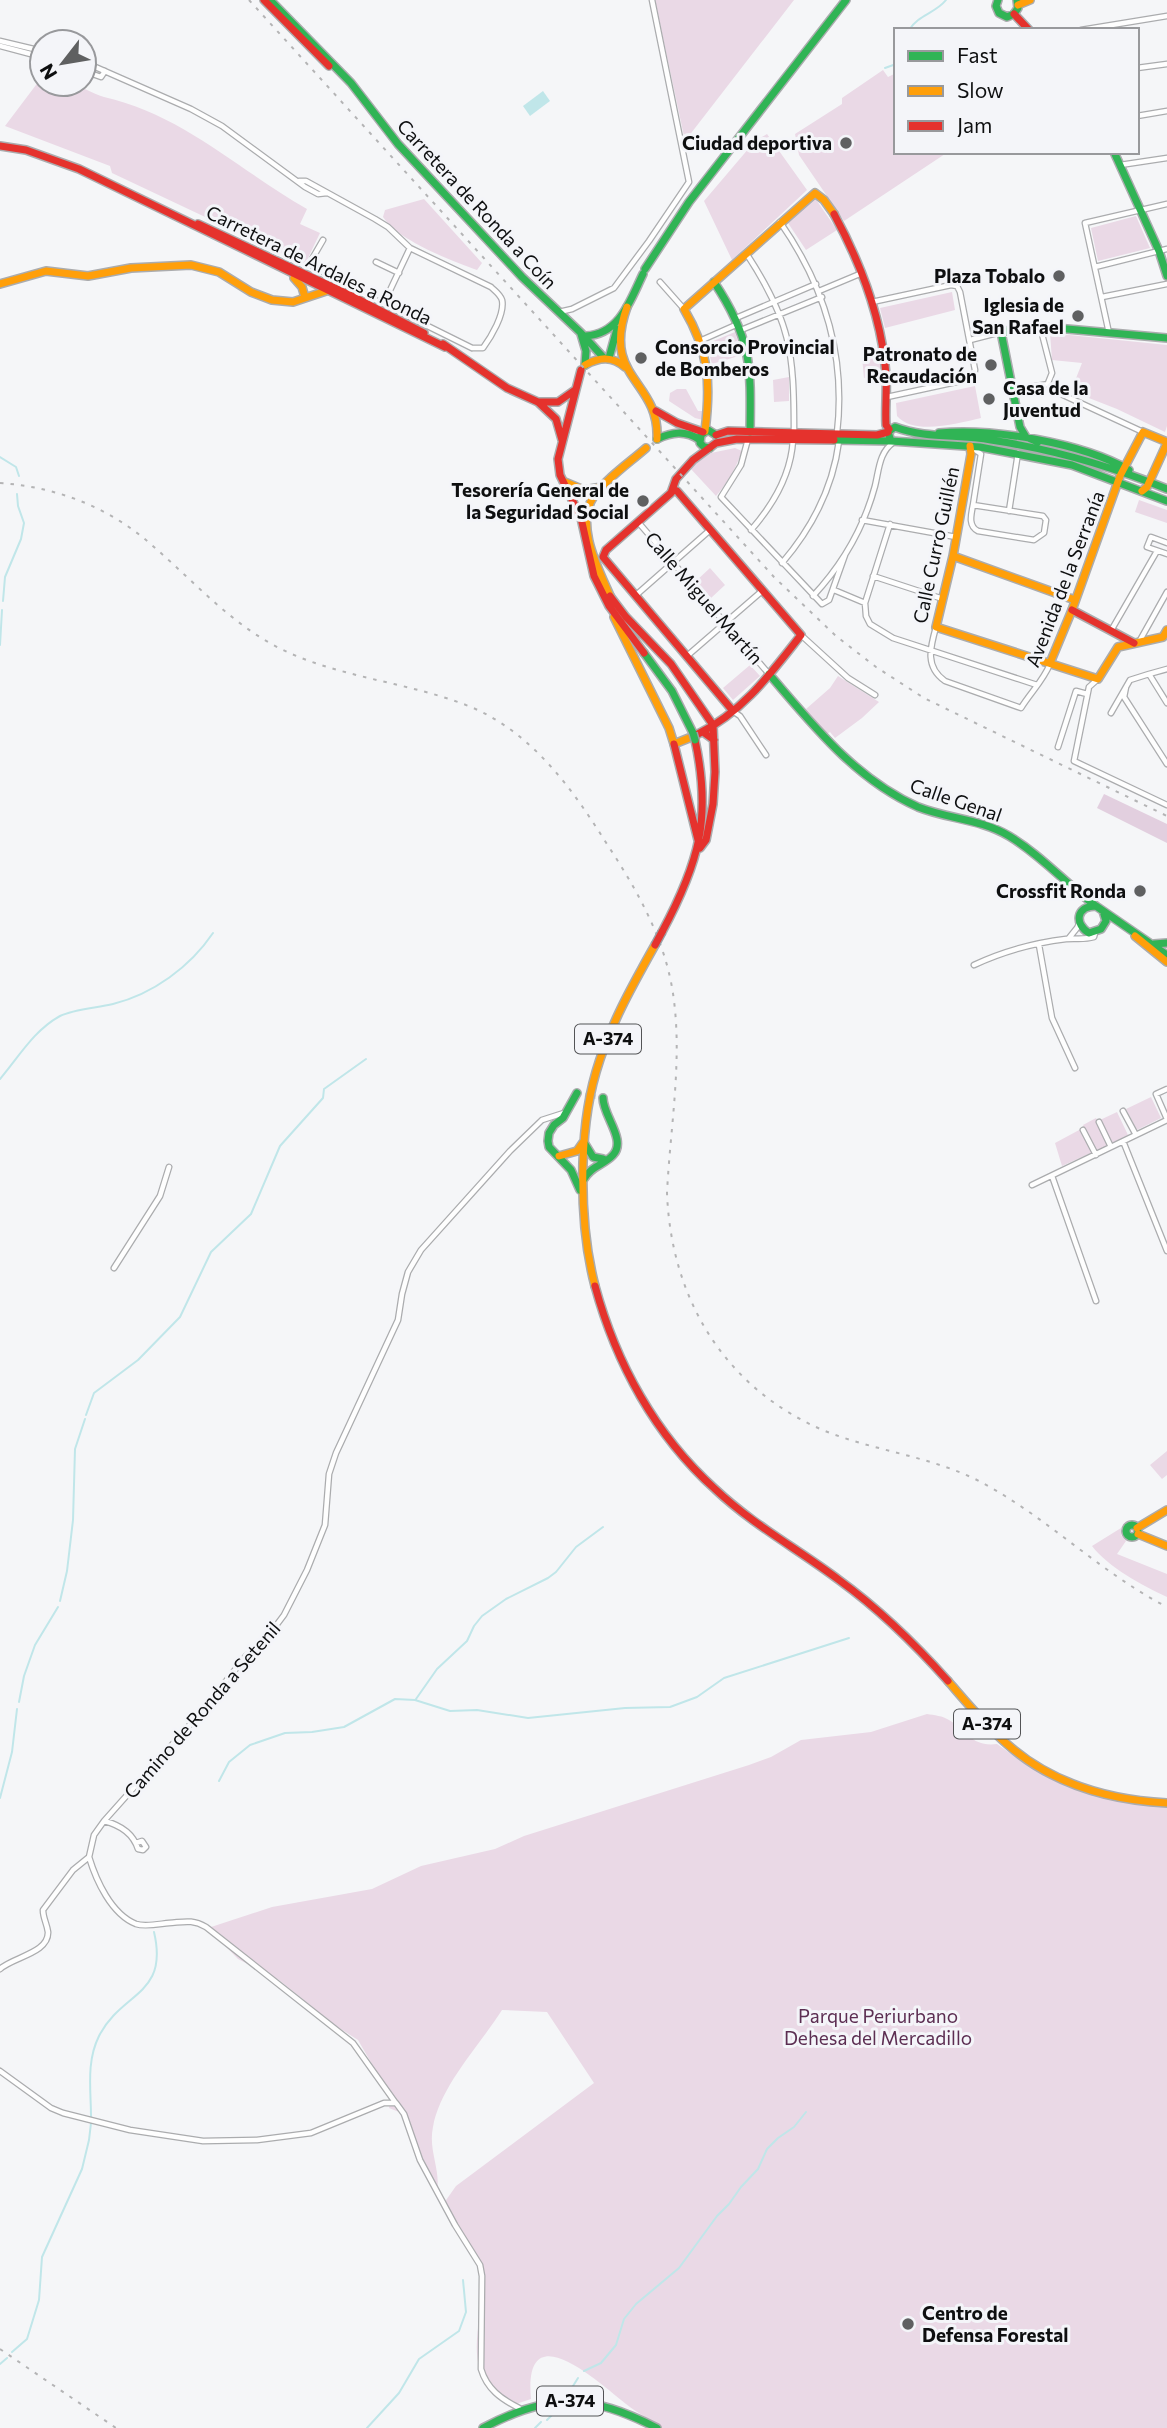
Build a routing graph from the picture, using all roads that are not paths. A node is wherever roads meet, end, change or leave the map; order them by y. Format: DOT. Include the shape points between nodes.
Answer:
graph roads {
  1 [pos="652,0"];
  2 [pos="840,0"];
  3 [pos="846,0"];
  4 [pos="851,0"];
  5 [pos="998,0"];
  6 [pos="1030,0"];
  7 [pos="267,1"];
  8 [pos="1018,2"];
  9 [pos="284,14"];
  10 [pos="1014,14"];
  11 [pos="1167,16"];
  12 [pos="1027,28"];
  13 [pos="1093,28"];
  14 [pos="818,34"];
  15 [pos="299,36"];
  16 [pos="0,41"];
  17 [pos="0,46"];
  18 [pos="28,50"];
  19 [pos="28,51"];
  20 [pos="795,64"];
  21 [pos="1167,64"];
  22 [pos="98,68"];
  23 [pos="1139,68"];
  24 [pos="105,71"];
  25 [pos="98,76"];
  26 [pos="356,91"];
  27 [pos="1167,111"];
  28 [pos="1139,116"];
  29 [pos="0,146"];
  30 [pos="1115,154"];
  31 [pos="1167,158"];
  32 [pos="1120,165"];
  33 [pos="1167,204"];
  34 [pos="1140,209"];
  35 [pos="177,216"];
  36 [pos="779,222"];
  37 [pos="323,240"];
  38 [pos="410,248"];
  39 [pos="1163,250"];
  40 [pos="746,253"];
  41 [pos="278,261"];
  42 [pos="376,262"];
  43 [pos="1095,267"];
  44 [pos="288,271"];
  45 [pos="399,273"];
  46 [pos="862,273"];
  47 [pos="1167,276"];
  48 [pos="660,282"];
  49 [pos="714,282"];
  50 [pos="313,283"];
  51 [pos="0,284"];
  52 [pos="816,284"];
  53 [pos="1167,284"];
  54 [pos="328,291"];
  55 [pos="819,291"];
  56 [pos="305,296"];
  57 [pos="822,297"];
  58 [pos="1102,297"];
  59 [pos="356,298"];
  60 [pos="776,301"];
  61 [pos="872,302"];
  62 [pos="384,303"];
  63 [pos="627,307"];
  64 [pos="572,309"];
  65 [pos="684,309"];
  66 [pos="558,313"];
  67 [pos="781,313"];
  68 [pos="622,315"];
  69 [pos="565,320"];
  70 [pos="738,324"];
  71 [pos="1001,332"];
  72 [pos="1109,333"];
  73 [pos="1042,334"];
  74 [pos="584,335"];
  75 [pos="1167,338"];
  76 [pos="970,340"];
  77 [pos="702,341"];
  78 [pos="445,347"];
  79 [pos="471,348"];
  80 [pos="606,358"];
  81 [pos="465,360"];
  82 [pos="583,367"];
  83 [pos="626,368"];
  84 [pos="1048,384"];
  85 [pos="575,389"];
  86 [pos="1014,390"];
  87 [pos="887,397"];
  88 [pos="538,402"];
  89 [pos="655,411"];
  90 [pos="886,412"];
  91 [pos="1020,427"];
  92 [pos="901,430"];
  93 [pos="889,431"];
  94 [pos="1143,432"];
  95 [pos="911,433"];
  96 [pos="749,435"];
  97 [pos="933,435"];
  98 [pos="794,436"];
  99 [pos="838,437"];
  100 [pos="1011,437"];
  101 [pos="562,441"];
  102 [pos="706,441"];
  103 [pos="894,441"];
  104 [pos="1038,442"];
  105 [pos="1167,443"];
  106 [pos="971,447"];
  107 [pos="646,448"];
  108 [pos="1018,453"];
  109 [pos="1127,471"];
  110 [pos="565,482"];
  111 [pos="1119,482"];
  112 [pos="1149,482"];
  113 [pos="603,487"];
  114 [pos="1167,489"];
  115 [pos="673,490"];
  116 [pos="1142,491"];
  117 [pos="1167,501"];
  118 [pos="973,505"];
  119 [pos="1009,511"];
  120 [pos="863,520"];
  121 [pos="638,522"];
  122 [pos="890,524"];
  123 [pos="710,530"];
  124 [pos="751,530"];
  125 [pos="956,537"];
  126 [pos="1167,543"];
  127 [pos="1157,551"];
  128 [pos="1167,554"];
  129 [pos="845,555"];
  130 [pos="953,555"];
  131 [pos="782,562"];
  132 [pos="673,563"];
  133 [pos="873,576"];
  134 [pos="834,589"];
  135 [pos="762,591"];
  136 [pos="1167,592"];
  137 [pos="610,596"];
  138 [pos="635,596"];
  139 [pos="813,596"];
  140 [pos="943,599"];
  141 [pos="1075,600"];
  142 [pos="865,603"];
  143 [pos="609,606"];
  144 [pos="1072,610"];
  145 [pos="618,615"];
  146 [pos="725,623"];
  147 [pos="936,627"];
  148 [pos="1112,629"];
  149 [pos="1167,630"];
  150 [pos="801,635"];
  151 [pos="1136,642"];
  152 [pos="929,650"];
  153 [pos="687,656"];
  154 [pos="1050,663"];
  155 [pos="1167,669"];
  156 [pos="769,674"];
  157 [pos="1149,674"];
  158 [pos="1098,679"];
  159 [pos="1037,685"];
  160 [pos="1126,687"];
  161 [pos="1087,694"];
  162 [pos="875,695"];
  163 [pos="1167,703"];
  164 [pos="733,711"];
  165 [pos="1111,713"];
  166 [pos="713,725"];
  167 [pos="696,735"];
  168 [pos="714,741"];
  169 [pos="674,744"];
  170 [pos="1058,747"];
  171 [pos="766,755"];
  172 [pos="1167,764"];
  173 [pos="1167,805"];
  174 [pos="700,848"];
  175 [pos="1077,892"];
  176 [pos="1096,906"];
  177 [pos="1103,911"];
  178 [pos="1079,919"];
  179 [pos="1098,931"];
  180 [pos="1135,936"];
  181 [pos="1068,938"];
  182 [pos="1039,945"];
  183 [pos="1166,949"];
  184 [pos="1167,962"];
  185 [pos="974,965"];
  186 [pos="1075,1068"];
  187 [pos="1167,1089"];
  188 [pos="581,1094"];
  189 [pos="600,1098"];
  190 [pos="1123,1111"];
  191 [pos="568,1112"];
  192 [pos="1167,1120"];
  193 [pos="1099,1122"];
  194 [pos="1083,1130"];
  195 [pos="1136,1135"];
  196 [pos="584,1141"];
  197 [pos="1123,1141"];
  198 [pos="1111,1147"];
  199 [pos="1096,1155"];
  200 [pos="559,1156"];
  201 [pos="608,1158"];
  202 [pos="169,1167"];
  203 [pos="1052,1176"];
  204 [pos="1031,1185"];
  205 [pos="582,1194"];
  206 [pos="1167,1251"];
  207 [pos="114,1268"];
  208 [pos="1096,1301"];
  209 [pos="1167,1510"];
  210 [pos="1167,1546"];
  211 [pos="1167,1803"];
  212 [pos="104,1821"];
  213 [pos="136,1843"];
  214 [pos="89,1857"];
  215 [pos="0,1969"];
  216 [pos="0,2071"];
  217 [pos="396,2103"];
  218 [pos="519,2408"];
  219 [pos="483,2428"];
  220 [pos="657,2428"];
  1 -- 64 [label="street" via="689,181 614,288"];
  2 -- 14 [label="main road"];
  3 -- 14 [label="main road"];
  4 -- 20 [label="main road"];
  5 -- 10 [label="main road" via="1000,14"];
  6 -- 8 [label="main road"];
  7 -- 9 [label="main road"];
  7 -- 15 [label="main road, Carretera de Ronda a Coín"];
  8 -- 10 [label="main road"];
  9 -- 15 [label="main road"];
  9 -- 26 [label="main road, Carretera de Ronda a Coín"];
  10 -- 12 [label="main road"];
  11 -- 13 [label="street"];
  14 -- 20 [label="main road"];
  15 -- 26 [label="main road, Carretera de Ronda a Coín"];
  16 -- 18 [label="street"];
  17 -- 19 [label="street"];
  20 -- 63 [label="main road" via="689,202"];
  21 -- 23 [label="street"];
  22 -- 24 [label="street"];
  24 -- 25 [label="street"];
  24 -- 38 [label="street" via="212,120 299,181 388,227"];
  26 -- 66 [label="main road, Carretera de Ronda a Coín" via="413,161"];
  27 -- 28 [label="street"];
  29 -- 35 [label="main road, Carretera de Ardales a Ronda" via="53,158"];
  30 -- 32 [label="main road"];
  31 -- 32 [label="street"];
  32 -- 34 [label="main road"];
  33 -- 34 [label="street"];
  34 -- 39 [label="main road"];
  34 -- 43 [label="street" via="1085,223"];
  35 -- 41 [label="main road, Carretera de Ardales a Ronda"];
  35 -- 44 [label="main road, Carretera de Ardales a Ronda"];
  36 -- 40 [label="main road"];
  36 -- 46 [label="main road" via="810,195 820,195"];
  36 -- 52 [label="street"];
  37 -- 62 [label="street" via="313,266"];
  38 -- 45 [label="street"];
  38 -- 79 [label="street" via="499,294 502,309 487,342 483,348"];
  39 -- 43 [label="street"];
  39 -- 47 [label="main road"];
  40 -- 49 [label="main road"];
  40 -- 60 [label="street"];
  41 -- 50 [label="main road"];
  41 -- 59 [label="main road, Carretera de Ardales a Ronda"];
  42 -- 45 [label="street"];
  43 -- 58 [label="street"];
  44 -- 50 [label="main road, Carretera de Ardales a Ronda"];
  44 -- 56 [label="main road" via="300,282"];
  45 -- 62 [label="street"];
  46 -- 55 [label="street"];
  46 -- 61 [label="main road"];
  48 -- 65 [label="street"];
  49 -- 65 [label="main road"];
  49 -- 70 [label="main road"];
  50 -- 54 [label="main road, Carretera de Ardales a Ronda"];
  50 -- 56 [label="main road"];
  50 -- 59 [label="main road"];
  51 -- 56 [label="main road" via="46,271 88,276 191,265 219,272 261,296 285,302"];
  52 -- 55 [label="street"];
  52 -- 60 [label="street"];
  53 -- 58 [label="street"];
  54 -- 56 [label="main road"];
  54 -- 78 [label="main road, Carretera de Ardales a Ronda"];
  55 -- 57 [label="street"];
  57 -- 67 [label="street"];
  57 -- 99 [label="street" via="837,365"];
  58 -- 72 [label="street"];
  59 -- 78 [label="main road, Carretera de Ardales a Ronda"];
  60 -- 67 [label="street"];
  60 -- 70 [label="street"];
  61 -- 76 [label="street" via="957,286"];
  61 -- 87 [label="main road"];
  62 -- 79 [label="street"];
  63 -- 68 [label="main road"];
  63 -- 83 [label="main road" via="619,340"];
  64 -- 66 [label="street"];
  64 -- 69 [label="street"];
  65 -- 77 [label="main road"];
  66 -- 69 [label="main road, Carretera de Ronda a Coín"];
  67 -- 70 [label="street"];
  67 -- 98 [label="street" via="793,364"];
  68 -- 74 [label="main road" via="604,335"];
  68 -- 80 [label="main road"];
  69 -- 74 [label="main road, Carretera de Ronda a Coín"];
  70 -- 77 [label="street"];
  70 -- 96 [label="main road" via="752,380"];
  71 -- 72 [label="main road" via="1034,326"];
  71 -- 76 [label="street"];
  71 -- 86 [label="main road"];
  72 -- 75 [label="main road"];
  73 -- 84 [label="street" via="1052,373"];
  74 -- 80 [label="main road, Carretera de Ronda a Coín"];
  74 -- 82 [label="main road"];
  76 -- 87 [label="street" via="975,370 970,379"];
  77 -- 102 [label="main road" via="710,383"];
  78 -- 81 [label="main road, Carretera de Ardales a Ronda"];
  79 -- 81 [label="street"];
  80 -- 82 [label="main road"];
  80 -- 83 [label="main road"];
  81 -- 88 [label="main road, Carretera de Ardales a Ronda"];
  82 -- 85 [label="main road"];
  83 -- 89 [label="main road"];
  84 -- 86 [label="street"];
  84 -- 94 [label="street"];
  85 -- 88 [label="main road" via="558,402"];
  85 -- 101 [label="main road"];
  86 -- 91 [label="main road"];
  87 -- 90 [label="main road"];
  88 -- 101 [label="main road" via="556,419"];
  89 -- 102 [label="main road"];
  89 -- 102 [label="main road" via="657,439 677,432"];
  90 -- 93 [label="main road"];
  90 -- 95 [label="main road"];
  91 -- 100 [label="main road"];
  91 -- 104 [label="main road" via="1026,437"];
  92 -- 93 [label="main road"];
  92 -- 95 [label="main road"];
  92 -- 103 [label="main road" via="902,436"];
  93 -- 99 [label="main road"];
  93 -- 103 [label="main road"];
  94 -- 105 [label="main road"];
  94 -- 109 [label="main road"];
  95 -- 97 [label="main road"];
  96 -- 98 [label="main road"];
  96 -- 102 [label="main road"];
  96 -- 124 [label="street" via="741,465 722,497"];
  97 -- 100 [label="main road" via="949,431"];
  97 -- 109 [label="main road" via="1019,444"];
  98 -- 99 [label="main road"];
  98 -- 124 [label="street" via="782,483"];
  99 -- 103 [label="main road"];
  99 -- 131 [label="street" via="824,499"];
  100 -- 104 [label="main road"];
  101 -- 110 [label="main road" via="558,468"];
  102 -- 115 [label="main road" via="676,479"];
  103 -- 106 [label="main road"];
  103 -- 120 [label="street" via="881,459"];
  104 -- 109 [label="main road" via="1090,454"];
  105 -- 112 [label="main road"];
  106 -- 108 [label="main road"];
  106 -- 118 [label="street" via="981,454"];
  106 -- 125 [label="main road, Calle Curro Guillén"];
  107 -- 113 [label="main road"];
  108 -- 111 [label="main road"];
  108 -- 119 [label="street"];
  109 -- 111 [label="main road, Avenida de la Serranía"];
  109 -- 112 [label="main road"];
  110 -- 113 [label="main road" via="584,490"];
  110 -- 143 [label="main road, A-374" via="580,518 594,576"];
  111 -- 116 [label="main road"];
  111 -- 141 [label="main road, Avenida de la Serranía"];
  112 -- 114 [label="main road"];
  112 -- 116 [label="main road"];
  113 -- 137 [label="main road, A-374" via="591,500 587,514 594,556"];
  115 -- 121 [label="main road"];
  115 -- 123 [label="main road"];
  116 -- 117 [label="main road"];
  118 -- 119 [label="street"];
  118 -- 119 [label="street" via="971,524 978,531 1034,540 1044,533 1043,516"];
  120 -- 122 [label="street"];
  120 -- 129 [label="street"];
  121 -- 132 [label="street, Calle Miguel Martín"];
  121 -- 138 [label="main road" via="603,556"];
  122 -- 125 [label="street"];
  122 -- 133 [label="street"];
  123 -- 132 [label="street"];
  123 -- 135 [label="main road"];
  124 -- 131 [label="street"];
  125 -- 130 [label="main road, Calle Curro Guillén"];
  126 -- 127 [label="street" via="1151,537 1147,547"];
  127 -- 128 [label="street"];
  127 -- 148 [label="street"];
  129 -- 134 [label="street"];
  129 -- 139 [label="street"];
  130 -- 140 [label="main road, Calle Curro Guillén"];
  130 -- 141 [label="main road"];
  131 -- 139 [label="street"];
  132 -- 138 [label="street"];
  132 -- 146 [label="street, Calle Miguel Martín"];
  133 -- 140 [label="street"];
  133 -- 142 [label="street"];
  134 -- 139 [label="street" via="826,603"];
  134 -- 142 [label="street"];
  135 -- 146 [label="street"];
  135 -- 150 [label="main road"];
  136 -- 151 [label="street"];
  137 -- 145 [label="main road, A-374"];
  137 -- 166 [label="main road" via="671,664"];
  138 -- 153 [label="main road"];
  140 -- 147 [label="main road, Calle Curro Guillén"];
  141 -- 144 [label="main road, Avenida de la Serranía"];
  142 -- 152 [label="street" via="866,615 876,629"];
  143 -- 145 [label="main road, A-374"];
  143 -- 169 [label="main road"];
  144 -- 148 [label="main road"];
  144 -- 154 [label="main road, Avenida de la Serranía"];
  145 -- 167 [label="main road, A-374" via="672,691"];
  146 -- 153 [label="street"];
  146 -- 156 [label="street, Calle Miguel Martín"];
  147 -- 152 [label="street, Calle Curro Guillén"];
  147 -- 154 [label="main road"];
  148 -- 151 [label="main road"];
  149 -- 151 [label="main road" via="1163,637"];
  150 -- 156 [label="main road"];
  150 -- 162 [label="street" via="848,678"];
  151 -- 158 [label="main road" via="1118,647"];
  152 -- 159 [label="street"];
  152 -- 159 [label="street, Avenida de la Serranía" via="934,671 945,681 1021,708"];
  153 -- 164 [label="main road"];
  154 -- 158 [label="main road"];
  154 -- 159 [label="street, Avenida de la Serranía"];
  155 -- 157 [label="street"];
  156 -- 164 [label="main road"];
  156 -- 175 [label="main road, Calle Genal" via="837,753 883,790 922,808 1006,833 1038,855"];
  157 -- 160 [label="street" via="1130,680"];
  157 -- 163 [label="street"];
  158 -- 161 [label="street"];
  160 -- 165 [label="street"];
  160 -- 172 [label="street" via="1125,697"];
  161 -- 170 [label="street" via="1076,691"];
  161 -- 173 [label="street" via="1074,761"];
  164 -- 166 [label="main road"];
  164 -- 171 [label="street"];
  166 -- 167 [label="main road"];
  166 -- 168 [label="main road"];
  167 -- 168 [label="main road"];
  167 -- 169 [label="main road"];
  167 -- 174 [label="main road, A-374" via="704,795"];
  168 -- 174 [label="main road" via="713,804"];
  169 -- 174 [label="main road"];
  174 -- 196 [label="main road, A-374, bridge" via="685,890 628,993 602,1053"];
  175 -- 176 [label="main road, Calle Genal"];
  175 -- 178 [label="main road"];
  176 -- 177 [label="main road"];
  176 -- 178 [label="main road" via="1086,906"];
  177 -- 179 [label="main road" via="1106,921"];
  177 -- 183 [label="main road"];
  178 -- 179 [label="main road" via="1084,931"];
  178 -- 181 [label="street"];
  179 -- 180 [label="main road" via="1118,925"];
  179 -- 181 [label="street" via="1089,939"];
  180 -- 183 [label="main road" via="1158,952"];
  180 -- 184 [label="main road"];
  181 -- 182 [label="street"];
  182 -- 185 [label="street" via="1018,947"];
  182 -- 186 [label="street" via="1052,1018"];
  187 -- 192 [label="street" via="1156,1094"];
  188 -- 191 [label="main road"];
  189 -- 201 [label="main road" via="618,1138 618,1147"];
  190 -- 195 [label="street"];
  191 -- 200 [label="main road" via="549,1133 549,1147"];
  191 -- 212 [label="street, Camino de Ronda a Setenil" via="542,1120 421,1250 408,1272 398,1320 336,1453 329,1474 325,1525 284,1615"];
  192 -- 195 [label="street"];
  193 -- 198 [label="street"];
  194 -- 199 [label="street"];
  195 -- 197 [label="street"];
  196 -- 200 [label="main road" via="577,1151"];
  196 -- 201 [label="main road" via="593,1157"];
  196 -- 205 [label="main road, A-374"];
  197 -- 198 [label="street"];
  197 -- 206 [label="street"];
  198 -- 199 [label="street"];
  199 -- 203 [label="street"];
  200 -- 205 [label="main road"];
  201 -- 205 [label="main road" via="585,1175"];
  202 -- 207 [label="street" via="160,1196"];
  203 -- 204 [label="street"];
  203 -- 208 [label="street"];
  205 -- 211 [label="main road, A-374" via="595,1292 614,1346 639,1395 679,1454 762,1529 876,1609 1018,1754 1097,1793"];
  209 -- 210 [label="main road" via="1137,1531"];
  212 -- 213 [label="street" via="122,1828"];
  212 -- 214 [label="street, Camino de Ronda a Setenil" via="94,1835"];
  214 -- 215 [label="street, Camino de Ronda a Setenil" via="73,1870 43,1910 46,1942"];
  214 -- 217 [label="street" via="94,1875 123,1916 142,1925 191,1920 206,1927 353,2043"];
  216 -- 217 [label="street" via="51,2109 130,2130 203,2141 312,2133 384,2103"];
  217 -- 218 [label="street" via="420,2160 480,2265 485,2381"];
  218 -- 219 [label="main road, A-374"];
  218 -- 220 [label="main road, A-374" via="585,2401 625,2411"];
}
